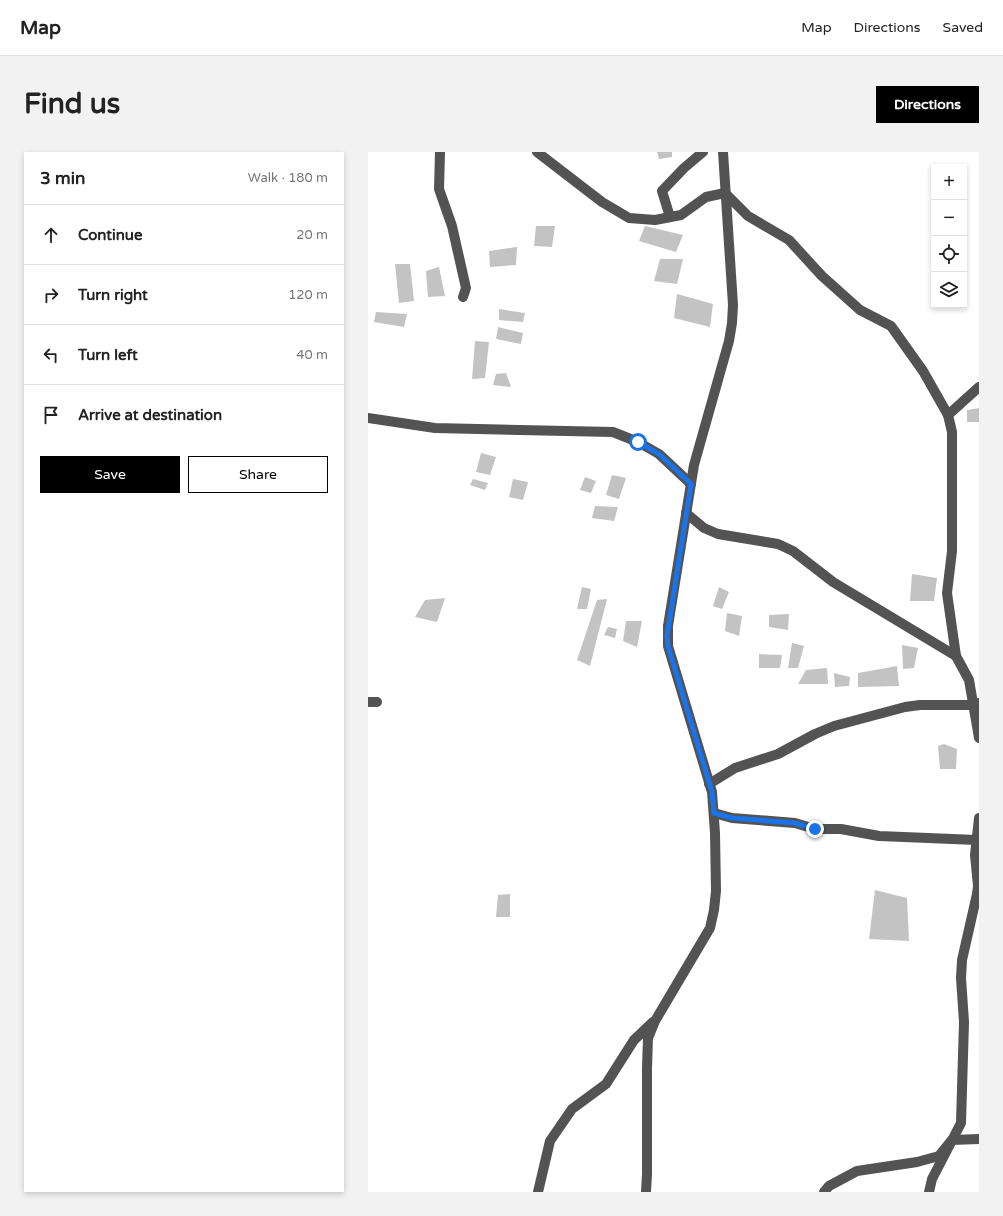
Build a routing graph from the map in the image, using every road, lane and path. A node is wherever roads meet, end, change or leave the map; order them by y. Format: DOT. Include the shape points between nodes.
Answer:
graph roads {
  1 [pos="440,152"];
  2 [pos="537,152"];
  3 [pos="703,152"];
  4 [pos="723,152"];
  5 [pos="725,193"];
  6 [pos="670,217"];
  7 [pos="463,297"];
  8 [pos="979,387"];
  9 [pos="948,415"];
  10 [pos="368,418"];
  11 [pos="691,484"];
  12 [pos="686,513"];
  13 [pos="956,656"];
  14 [pos="976,704"];
  15 [pos="979,738"];
  16 [pos="709,784"];
  17 [pos="714,813"];
  18 [pos="979,818"];
  19 [pos="977,840"];
  20 [pos="977,894"];
  21 [pos="979,908"];
  22 [pos="968,931"];
  23 [pos="979,931"];
  24 [pos="655,1021"];
  25 [pos="979,1139"];
  26 [pos="952,1140"];
  27 [pos="538,1192"];
  28 [pos="646,1192"];
  29 [pos="824,1192"];
  30 [pos="929,1192"];
  1 -- 7 [label="street" via="439,189 452,226 466,288"];
  2 -- 6 [label="street" via="602,202 629,218 655,220"];
  3 -- 6 [label="street" via="662,191"];
  4 -- 5 [label="street"];
  5 -- 6 [label="street" via="706,197 681,215"];
  5 -- 9 [label="street" via="748,216 789,240 822,276 860,310 891,326 923,371"];
  5 -- 11 [label="street" via="732,323 722,371 694,465"];
  8 -- 9 [label="street"];
  9 -- 13 [label="street" via="952,432 952,551 947,593"];
  10 -- 11 [label="street" via="435,428 613,432 659,454"];
  11 -- 12 [label="street"];
  12 -- 13 [label="street" via="704,528 718,534 778,544 793,551 833,582"];
  12 -- 16 [label="street" via="667,636"];
  13 -- 14 [label="street" via="969,680"];
  14 -- 15 [label="street"];
  14 -- 16 [label="street" via="905,707 834,726 778,754 735,768"];
  16 -- 17 [label="street"];
  17 -- 19 [label="street" via="732,818 795,823 815,829 842,829 879,836"];
  17 -- 24 [label="street" via="716,891 710,928"];
  18 -- 19 [label="street"];
  19 -- 20 [label="street"];
  20 -- 21 [label="street"];
  20 -- 22 [label="street"];
  22 -- 23 [label="street"];
  22 -- 26 [label="street" via="961,978 964,1022 961,1123"];
  24 -- 27 [label="street" via="634,1040 606,1084 572,1109 550,1141"];
  24 -- 28 [label="street" via="648,1038"];
  25 -- 26 [label="street"];
  26 -- 29 [label="street" via="939,1156 857,1171 829,1186"];
  26 -- 30 [label="street" via="932,1179"];
}
